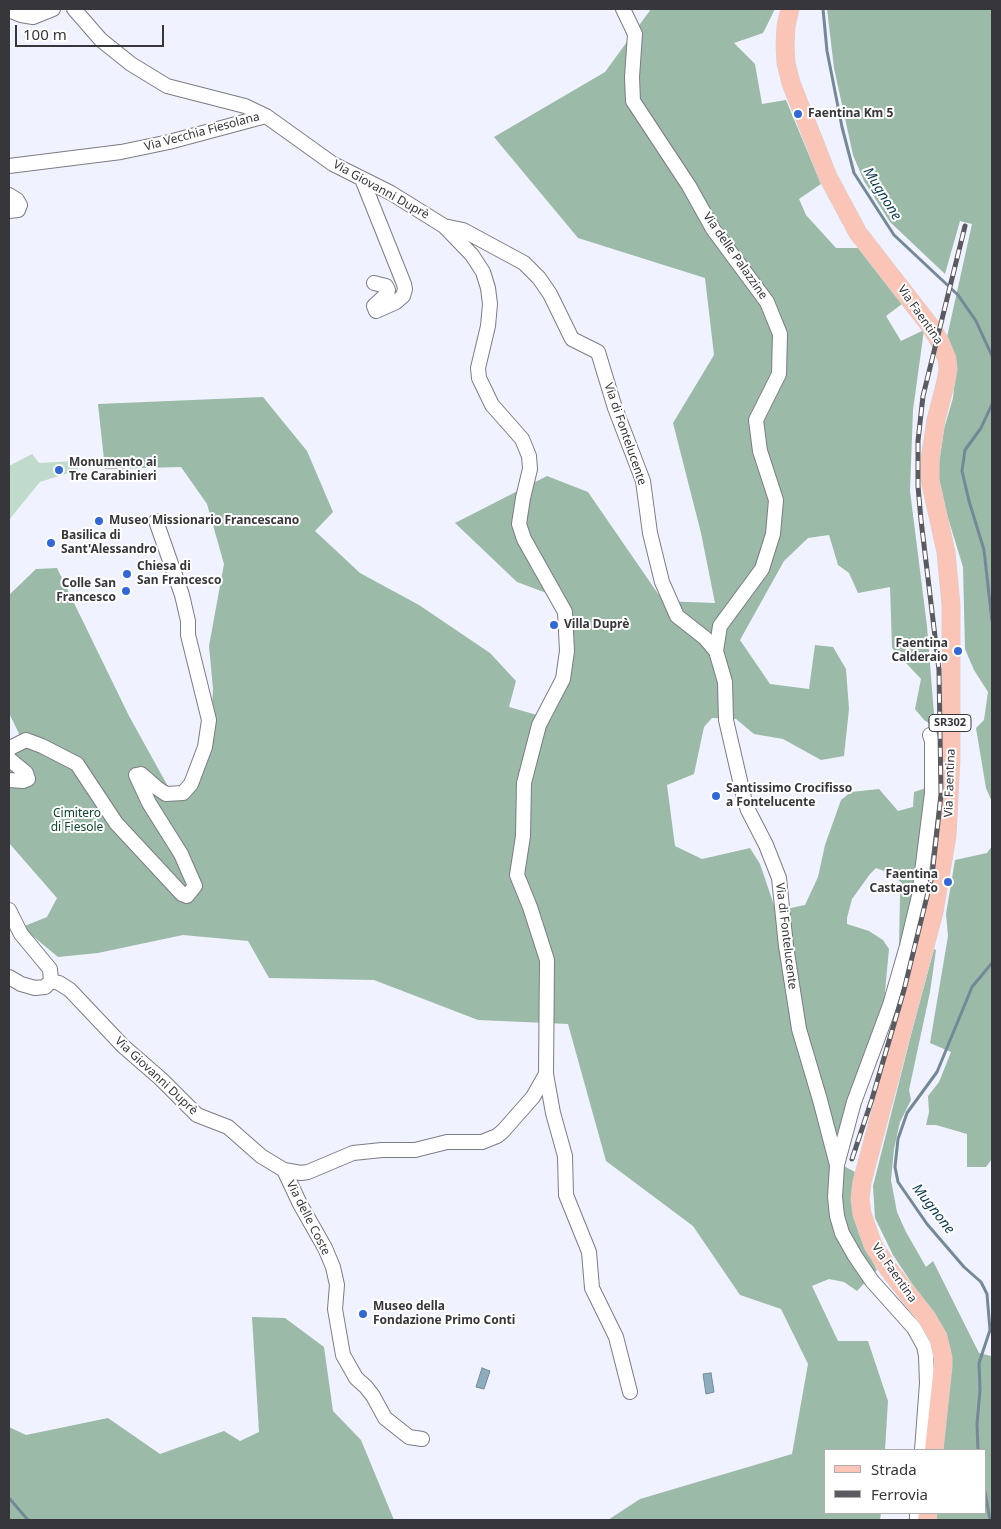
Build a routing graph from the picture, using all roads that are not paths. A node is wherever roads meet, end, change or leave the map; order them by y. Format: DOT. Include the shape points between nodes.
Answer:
graph roads {
  1 [pos="53,9"];
  2 [pos="74,9"];
  3 [pos="623,9"];
  4 [pos="790,9"];
  5 [pos="9,10"];
  6 [pos="266,116"];
  7 [pos="9,166"];
  8 [pos="362,179"];
  9 [pos="9,195"];
  10 [pos="9,211"];
  11 [pos="444,226"];
  12 [pos="374,283"];
  13 [pos="156,521"];
  14 [pos="716,650"];
  15 [pos="930,736"];
  16 [pos="9,750"];
  17 [pos="9,759"];
  18 [pos="9,780"];
  19 [pos="9,910"];
  20 [pos="9,977"];
  21 [pos="51,981"];
  22 [pos="546,1074"];
  23 [pos="837,1165"];
  24 [pos="284,1170"];
  25 [pos="630,1392"];
  26 [pos="422,1439"];
  27 [pos="922,1449"];
  28 [pos="934,1449"];
  1 -- 5 [label="street" via="33,17"];
  2 -- 6 [label="street, Via Vecchia Fiesolana" via="101,40 131,64 167,86 245,106"];
  3 -- 14 [label="street, Via delle Palazzine" via="635,34 632,101 690,186 713,229 767,302 780,334 779,374 756,420 760,451 776,500 773,534 762,569 720,626"];
  4 -- 28 [label="main road, Via Faentina / SR302" via="785,46 790,76 798,105 828,176 858,232 931,326 947,359 946,381 930,460 930,480 946,552 951,605 952,758 947,836 934,912 860,1199 873,1245 938,1337 943,1366"];
  6 -- 7 [label="street, Via Vecchia Fiesolana" via="121,152"];
  6 -- 8 [label="street, Via Giovanni Duprè" via="333,164"];
  8 -- 11 [label="street, Via Giovanni Duprè"];
  8 -- 12 [label="street" via="404,284 403,296 376,311 374,306 388,290 386,286"];
  9 -- 10 [label="street" via="20,205 18,210"];
  11 -- 14 [label="street, Via di Fontelucente" via="464,230 524,263 550,294 572,339 598,352 643,482 650,533 662,582 677,616"];
  11 -- 22 [label="street, Via Giovanni Duprè" via="472,255 486,280 490,316 478,368 479,378 492,405 522,438 530,456 520,516 521,532 565,612 567,651 563,679 539,725 524,783 523,836 517,875 547,960"];
  13 -- 16 [label="street" via="182,594 188,635 209,720 205,747 191,784 183,793 166,794 141,774 136,775 153,811 181,854 195,886 187,896 182,894 116,823 77,764 26,740"];
  14 -- 23 [label="street, Via di Fontelucente" via="725,682 726,720 744,798 779,878 799,1029"];
  15 -- 23 [label="street, Via Faentina" via="932,793 919,896 890,1005 854,1102"];
  17 -- 18 [label="street" via="26,773 28,779 23,782"];
  19 -- 21 [label="street" via="21,934 50,969"];
  20 -- 21 [label="street" via="30,988 40,989"];
  21 -- 24 [label="street, Via Giovanni Duprè" via="70,990 123,1046 197,1115 228,1127 261,1156"];
  22 -- 24 [label="street, Via Giovanni Duprè" via="533,1097 503,1131 482,1142 446,1142 415,1150 367,1151 308,1172"];
  22 -- 25 [label="street" via="565,1156 566,1195 590,1252 592,1288 616,1337"];
  23 -- 27 [label="street, Via Faentina" via="835,1197 842,1233 872,1281 914,1328 924,1346 926,1383"];
  24 -- 26 [label="street, Via delle Coste" via="333,1267 343,1355 385,1418 409,1436"];
}
